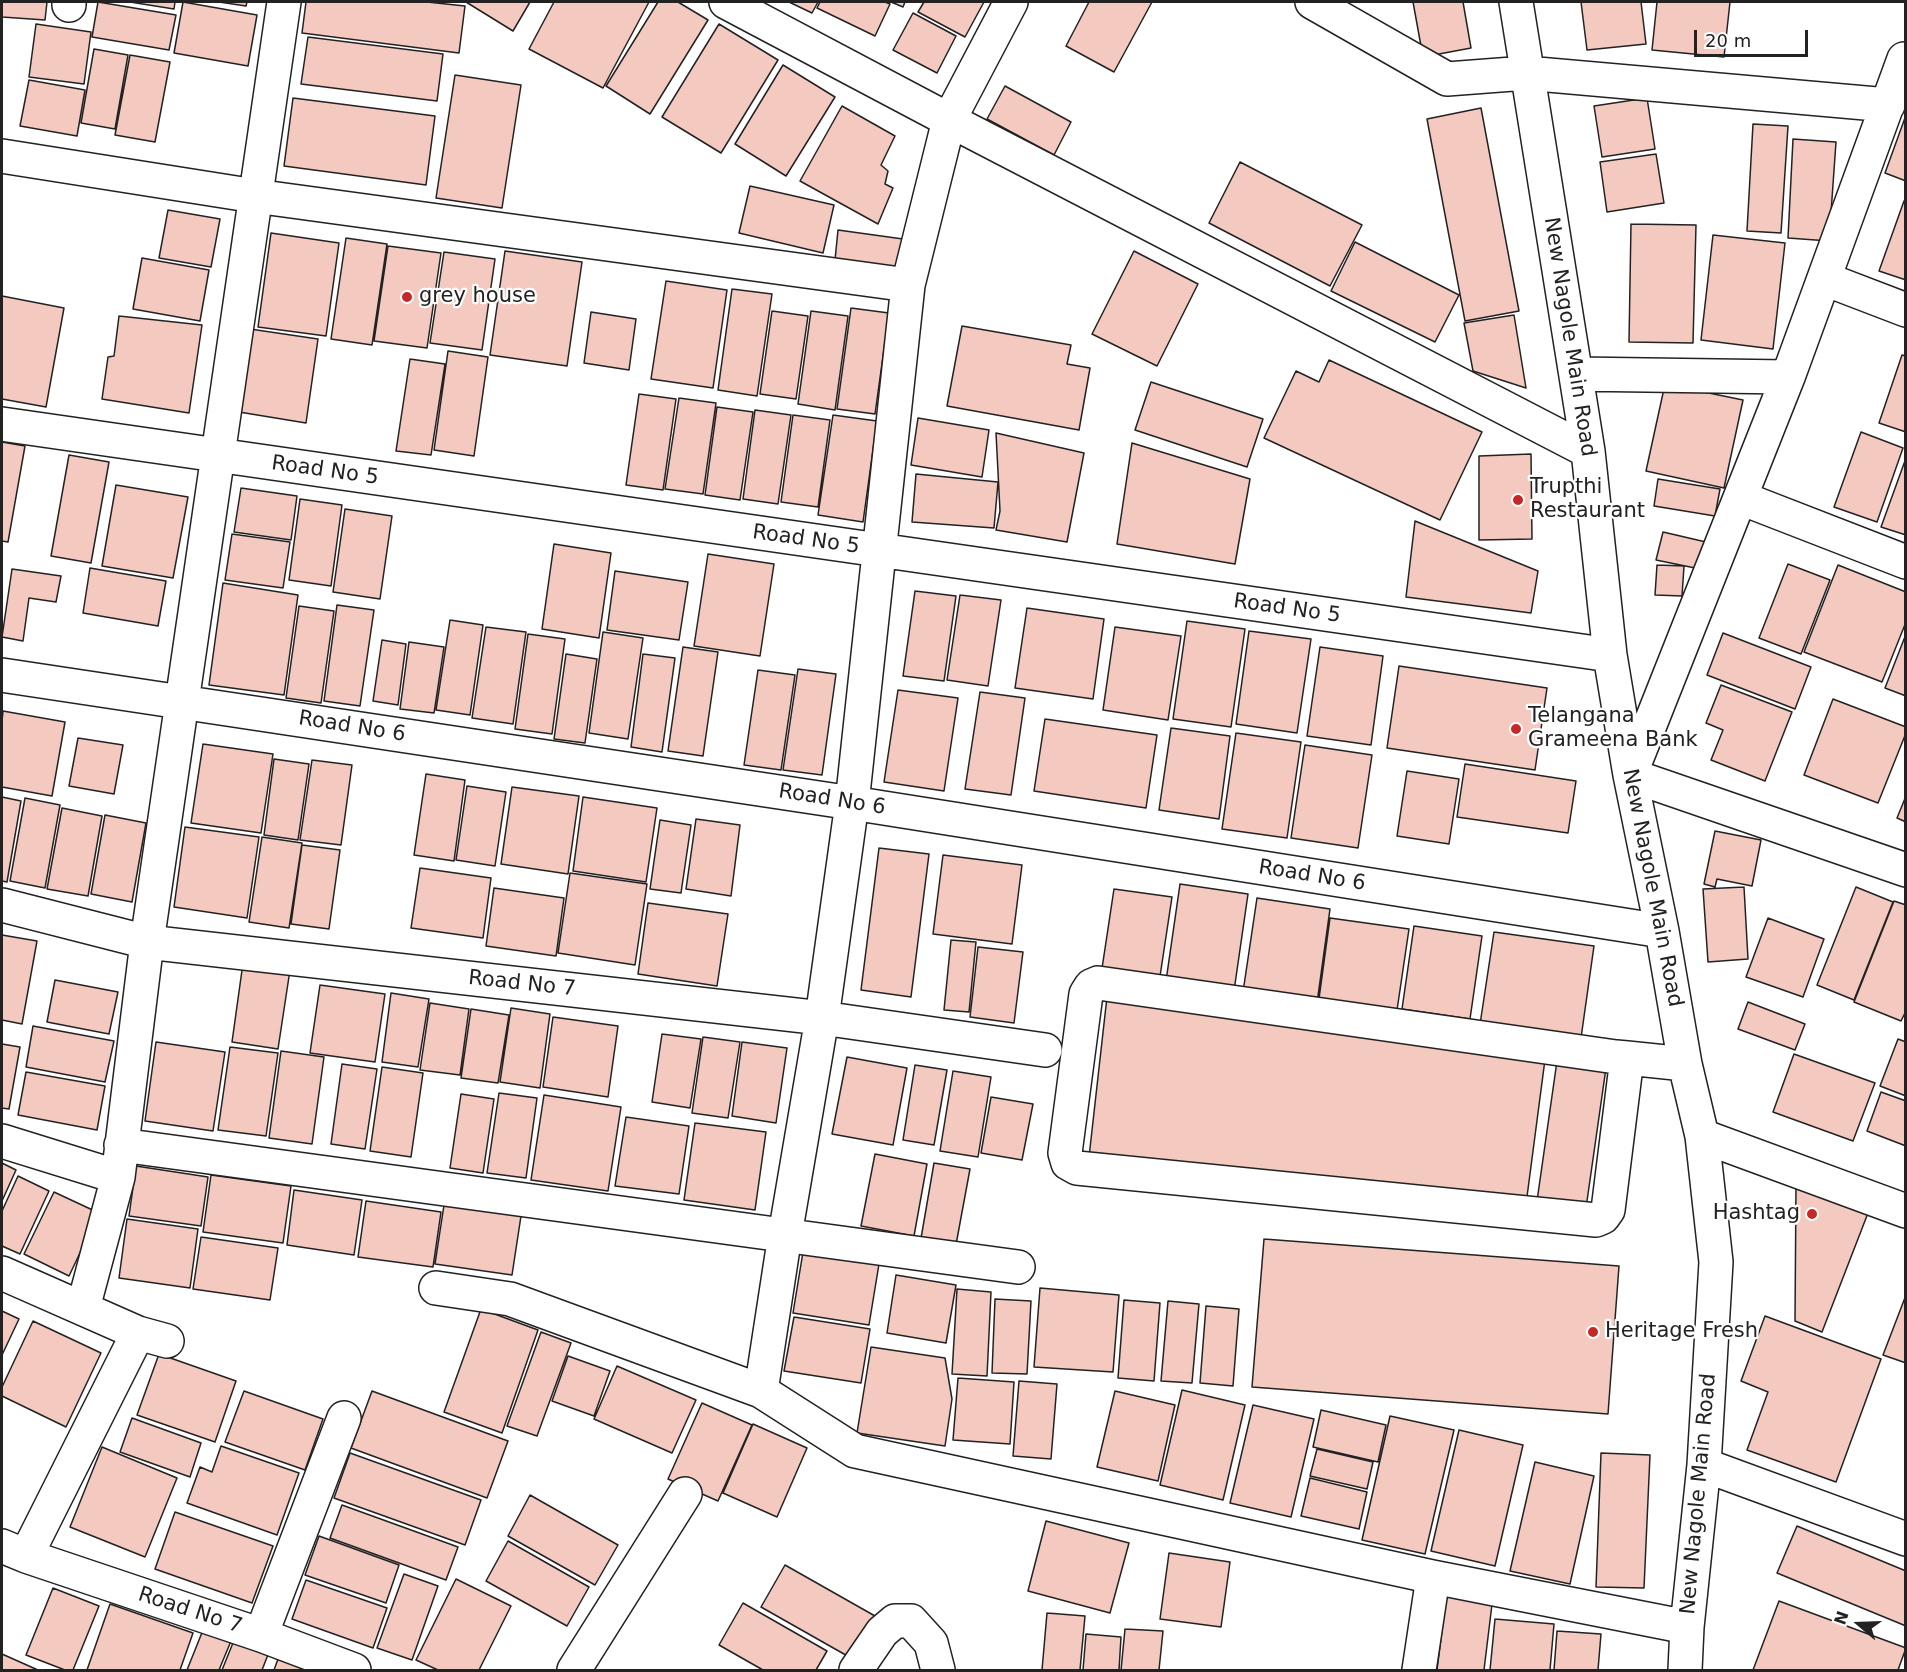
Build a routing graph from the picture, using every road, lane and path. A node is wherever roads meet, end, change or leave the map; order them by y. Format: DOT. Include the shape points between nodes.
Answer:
graph roads {
  1 [pos="284,2"];
  2 [pos="726,2"];
  3 [pos="1011,2"];
  4 [pos="1312,2"];
  5 [pos="1516,2"];
  6 [pos="1905,58"];
  7 [pos="1526,73"];
  8 [pos="1888,105"];
  9 [pos="949,120"];
  10 [pos="2,156"];
  11 [pos="255,196"];
  12 [pos="1825,279"];
  13 [pos="908,285"];
  14 [pos="1905,310"];
  15 [pos="1576,374"];
  16 [pos="1788,377"];
  17 [pos="2,424"];
  18 [pos="1588,451"];
  19 [pos="217,455"];
  20 [pos="1742,498"];
  21 [pos="879,551"];
  22 [pos="1905,562"];
  23 [pos="1610,655"];
  24 [pos="2,675"];
  25 [pos="182,701"];
  26 [pos="1630,775"];
  27 [pos="852,802"];
  28 [pos="1905,870"];
  29 [pos="2,905"];
  30 [pos="1662,931"];
  31 [pos="147,942"];
  32 [pos="822,1018"];
  33 [pos="1045,1050"];
  34 [pos="1627,1058"];
  35 [pos="1685,1064"];
  36 [pos="1702,1136"];
  37 [pos="2,1141"];
  38 [pos="121,1145"];
  39 [pos="118,1177"];
  40 [pos="1905,1211"];
  41 [pos="785,1234"];
  42 [pos="1018,1267"];
  43 [pos="2,1273"];
  44 [pos="436,1288"];
  45 [pos="83,1308"];
  46 [pos="761,1391"];
  47 [pos="344,1418"];
  48 [pos="1704,1465"];
  49 [pos="685,1494"];
  50 [pos="1905,1539"];
  51 [pos="14,1551"];
  52 [pos="1433,1577"];
  53 [pos="1688,1627"];
  54 [pos="261,1635"];
  55 [pos="341,1668"];
  56 [pos="574,1671"];
  57 [pos="856,1671"];
  58 [pos="938,1671"];
  59 [pos="1419,1671"];
  60 [pos="1685,1671"];
  1 -- 11 [label="street"];
  2 -- 9 [label="street"];
  3 -- 9 [label="street"];
  4 -- 7 [label="street" via="1448,79"];
  5 -- 7 [label="street, New Nagole Main Road"];
  6 -- 8 [label="street"];
  7 -- 8 [label="street"];
  7 -- 15 [label="street, New Nagole Main Road"];
  8 -- 12 [label="street"];
  9 -- 13 [label="street"];
  9 -- 18 [label="street"];
  10 -- 11 [label="street"];
  11 -- 13 [label="street"];
  11 -- 19 [label="street"];
  12 -- 14 [label="street"];
  12 -- 16 [label="street"];
  13 -- 21 [label="street"];
  15 -- 16 [label="street"];
  15 -- 18 [label="street, New Nagole Main Road"];
  16 -- 20 [label="street"];
  17 -- 19 [label="street, Road No 5"];
  18 -- 23 [label="street, New Nagole Main Road"];
  19 -- 21 [label="street, Road No 5"];
  19 -- 25 [label="street"];
  20 -- 22 [label="street"];
  20 -- 26 [label="street"];
  21 -- 23 [label="street, Road No 5"];
  21 -- 27 [label="street"];
  23 -- 26 [label="street, New Nagole Main Road"];
  24 -- 25 [label="street, Road No 6"];
  25 -- 27 [label="street, Road No 6"];
  25 -- 31 [label="street"];
  26 -- 28 [label="street"];
  26 -- 30 [label="street, New Nagole Main Road"];
  27 -- 30 [label="street, Road No 6"];
  27 -- 32 [label="street"];
  29 -- 31 [label="street, Road No 7"];
  30 -- 35 [label="street, New Nagole Main Road"];
  31 -- 32 [label="street, Road No 7"];
  31 -- 38 [label="street"];
  32 -- 33 [label="street, Road No 7"];
  32 -- 41 [label="street"];
  34 -- 34 [label="street" via="1608,1210 1596,1220 1077,1168 1068,1163 1065,1153 1086,994 1098,983"];
  34 -- 35 [label="street"];
  35 -- 36 [label="street, New Nagole Main Road"];
  36 -- 40 [label="street"];
  36 -- 48 [label="street, New Nagole Main Road" via="1716,1262"];
  37 -- 39 [label="street"];
  38 -- 39 [label="street"];
  38 -- 41 [label="street"];
  39 -- 45 [label="street"];
  41 -- 42 [label="street"];
  41 -- 46 [label="street"];
  43 -- 45 [label="street"];
  44 -- 46 [label="street" via="510,1299"];
  45 -- 51 [label="street" via="152,1337"];
  46 -- 52 [label="street" via="855,1451"];
  47 -- 54 [label="street"];
  48 -- 50 [label="street"];
  48 -- 53 [label="street, New Nagole Main Road"];
  49 -- 56 [label="street"];
  51 -- 54 [label="street, Road No 7"];
  52 -- 53 [label="street"];
  52 -- 59 [label="street"];
  53 -- 60 [label="street, New Nagole Main Road"];
  54 -- 55 [label="street, Road No 7"];
  57 -- 58 [label="street" via="882,1632 895,1621 911,1621 932,1643"];
}
